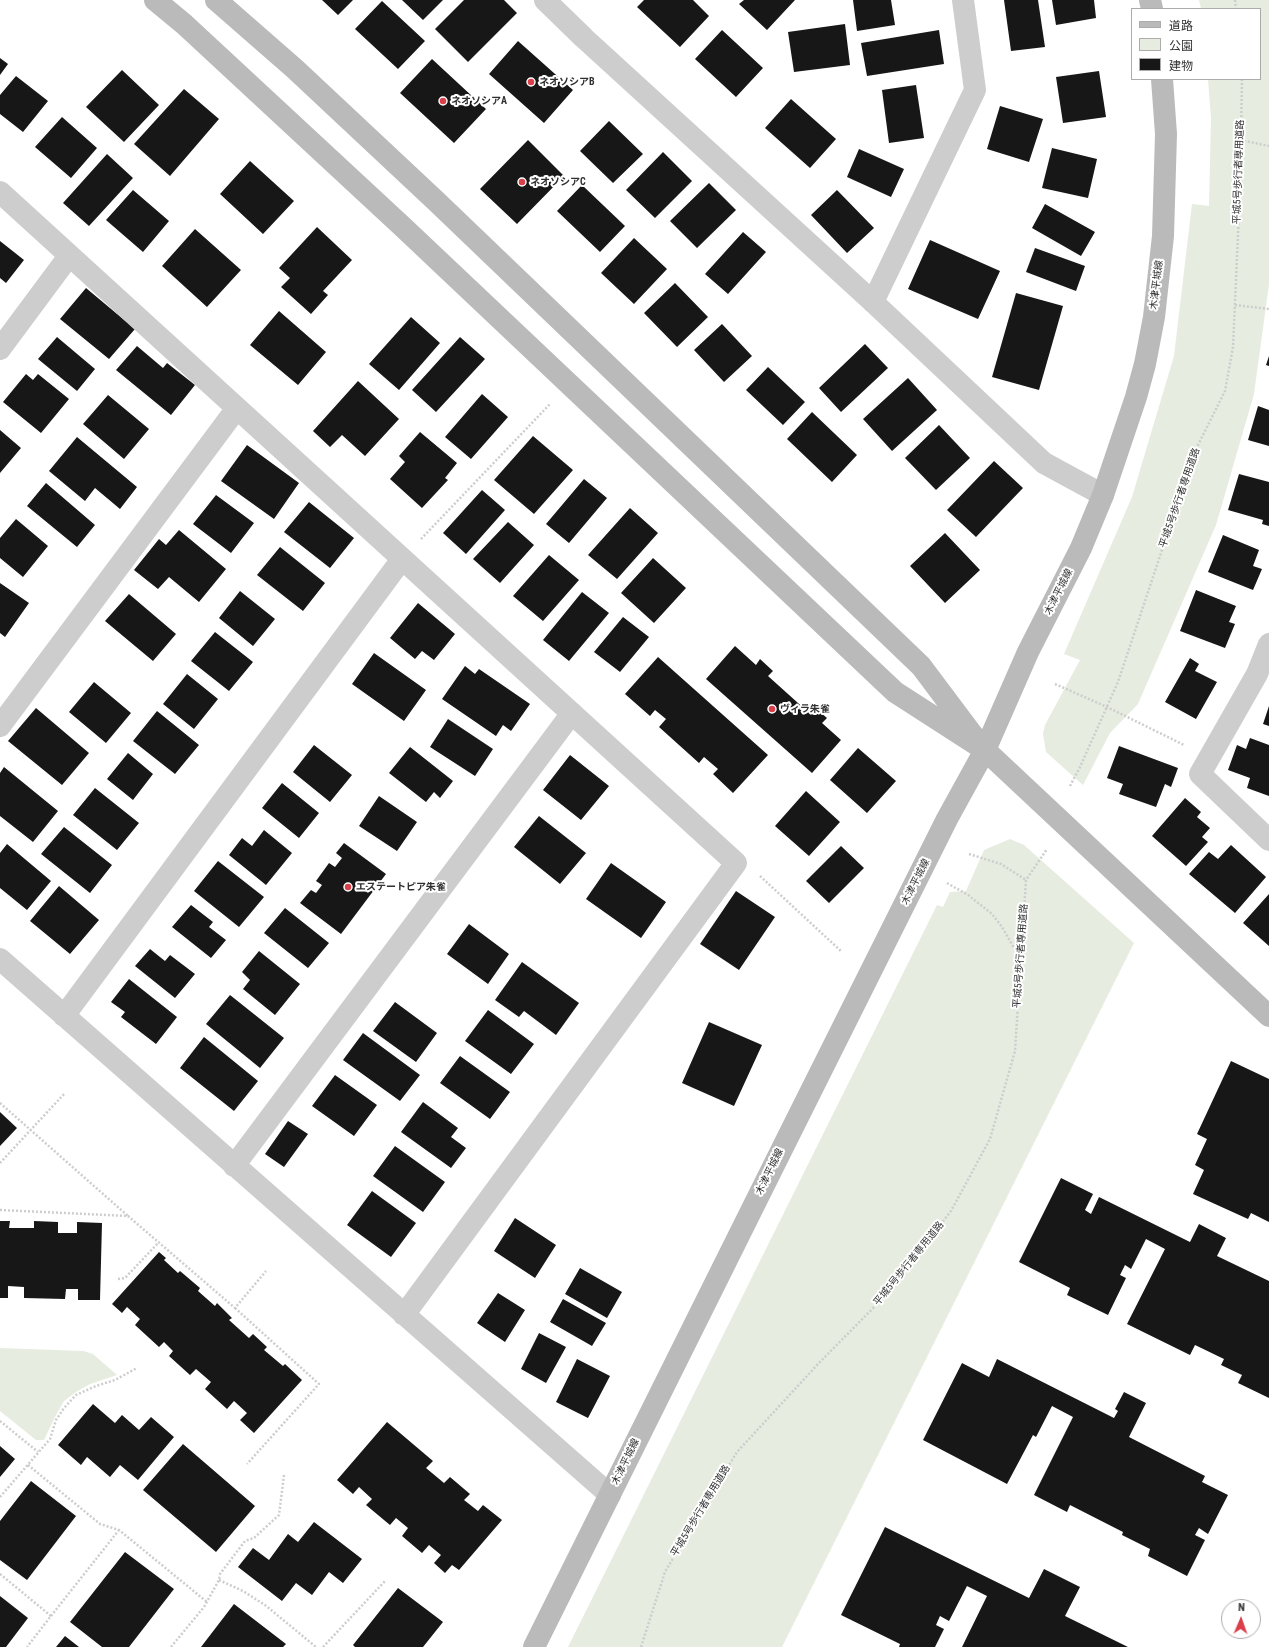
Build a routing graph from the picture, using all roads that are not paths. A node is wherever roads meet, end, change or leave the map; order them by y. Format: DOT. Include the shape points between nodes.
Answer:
graph roads {
  1 [pos="156,0"];
  2 [pos="216,0"];
  3 [pos="545,0"];
  4 [pos="963,0"];
  5 [pos="1162,80"];
  6 [pos="0,192"];
  7 [pos="69,256"];
  8 [pos="873,302"];
  9 [pos="0,349"];
  10 [pos="237,408"];
  11 [pos="1103,495"];
  12 [pos="402,559"];
  13 [pos="1269,644"];
  14 [pos="572,712"];
  15 [pos="0,726"];
  16 [pos="985,750"];
  17 [pos="1269,840"];
  18 [pos="0,959"];
  19 [pos="64,1016"];
  20 [pos="1269,1016"];
  21 [pos="234,1166"];
  22 [pos="404,1315"];
  23 [pos="610,1495"];
  24 [pos="534,1647"];
  1 -- 16 [label="street" via="404,228 895,692"];
  2 -- 16 [label="street" via="295,69 420,186 921,666"];
  3 -- 8 [label="street"];
  4 -- 8 [label="street" via="975,90"];
  5 -- 11 [label="street, 木津平城線" via="1166,134 1163,236 1154,317 1136,397"];
  6 -- 7 [label="street"];
  7 -- 9 [label="street"];
  7 -- 10 [label="street"];
  8 -- 11 [label="street" via="1044,464"];
  10 -- 12 [label="street"];
  10 -- 15 [label="street"];
  11 -- 16 [label="street, 木津平城線" via="1080,548 1028,652"];
  12 -- 14 [label="street"];
  12 -- 19 [label="street"];
  13 -- 17 [label="street" via="1257,674 1200,774"];
  14 -- 21 [label="street"];
  14 -- 22 [label="street" via="736,863"];
  16 -- 20 [label="street"];
  16 -- 23 [label="street, 木津平城線" via="944,826"];
  18 -- 19 [label="street"];
  19 -- 21 [label="street"];
  21 -- 22 [label="street"];
  22 -- 23 [label="street"];
  23 -- 24 [label="street, 木津平城線"];
}
